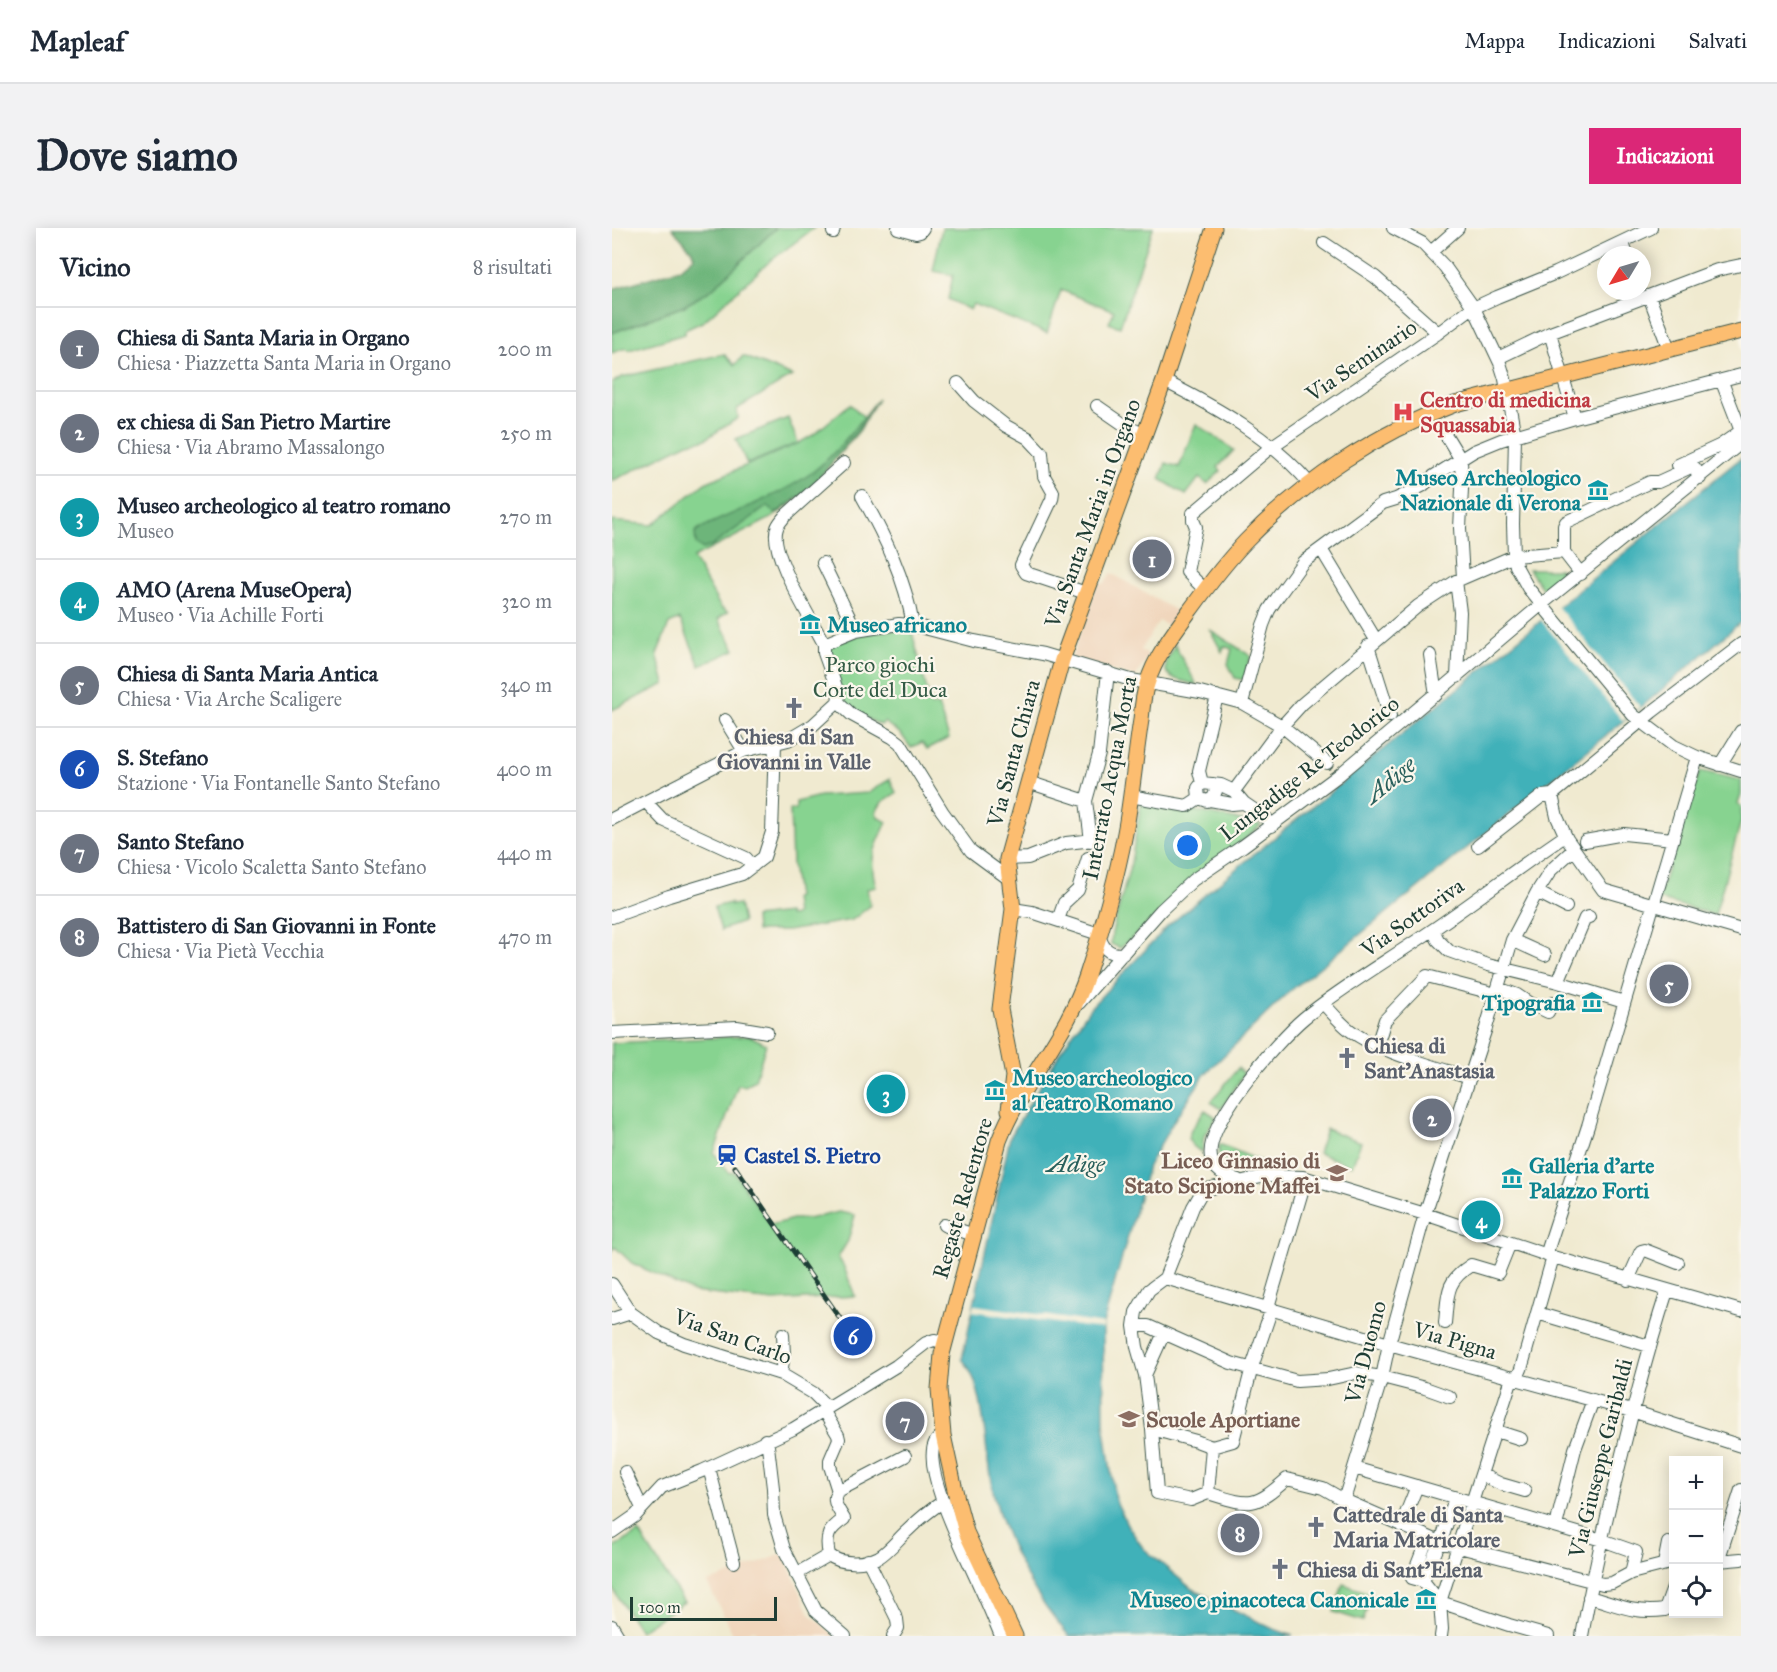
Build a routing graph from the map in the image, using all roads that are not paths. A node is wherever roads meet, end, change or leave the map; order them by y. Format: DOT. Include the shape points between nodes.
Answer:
graph roads {
  1 [pos="898,228"];
  2 [pos="923,228"];
  3 [pos="1214,228"];
  4 [pos="1393,228"];
  5 [pos="1458,228"];
  6 [pos="1651,228"];
  7 [pos="1414,232"];
  8 [pos="1324,243"];
  9 [pos="1629,246"];
  10 [pos="1431,251"];
  11 [pos="1597,259"];
  12 [pos="1741,265"];
  13 [pos="1651,292"];
  14 [pos="1630,300"];
  15 [pos="1648,300"];
  16 [pos="1474,308"];
  17 [pos="1741,331"];
  18 [pos="1438,333"];
  19 [pos="1550,333"];
  20 [pos="1669,349"];
  21 [pos="1498,358"];
  22 [pos="1741,375"];
  23 [pos="1564,376"];
  24 [pos="1164,381"];
  25 [pos="1722,382"];
  26 [pos="958,383"];
  27 [pos="1507,392"];
  28 [pos="1097,406"];
  29 [pos="1575,418"];
  30 [pos="1741,431"];
  31 [pos="1144,435"];
  32 [pos="1447,436"];
  33 [pos="1515,437"];
  34 [pos="1741,443"];
  35 [pos="1271,447"];
  36 [pos="1461,459"];
  37 [pos="844,464"];
  38 [pos="1700,478"];
  39 [pos="1650,482"];
  40 [pos="1311,485"];
  41 [pos="861,496"];
  42 [pos="1320,549"];
  43 [pos="1564,552"];
  44 [pos="1514,556"];
  45 [pos="823,563"];
  46 [pos="1581,573"];
  47 [pos="1460,580"];
  48 [pos="1528,588"];
  49 [pos="1205,590"];
  50 [pos="1086,593"];
  51 [pos="1548,612"];
  52 [pos="1523,620"];
  53 [pos="913,625"];
  54 [pos="856,631"];
  55 [pos="1372,643"];
  56 [pos="824,644"];
  57 [pos="1741,644"];
  58 [pos="1430,655"];
  59 [pos="1062,660"];
  60 [pos="1108,672"];
  61 [pos="1457,677"];
  62 [pos="1147,683"];
  63 [pos="1436,695"];
  64 [pos="1217,696"];
  65 [pos="838,702"];
  66 [pos="1242,703"];
  67 [pos="1390,716"];
  68 [pos="1638,718"];
  69 [pos="725,720"];
  70 [pos="1282,726"];
  71 [pos="1741,731"];
  72 [pos="775,744"];
  73 [pos="748,750"];
  74 [pos="1697,757"];
  75 [pos="1327,763"];
  76 [pos="1720,765"];
  77 [pos="1741,771"];
  78 [pos="1028,782"];
  79 [pos="1208,784"];
  80 [pos="1234,791"];
  81 [pos="1552,795"];
  82 [pos="1131,796"];
  83 [pos="1205,799"];
  84 [pos="1086,801"];
  85 [pos="646,802"];
  86 [pos="1244,803"];
  87 [pos="612,819"];
  88 [pos="1272,826"];
  89 [pos="1565,836"];
  90 [pos="1673,839"];
  91 [pos="1585,841"];
  92 [pos="1478,846"];
  93 [pos="1573,850"];
  94 [pos="1088,858"];
  95 [pos="1007,859"];
  96 [pos="753,866"];
  97 [pos="1009,879"];
  98 [pos="1537,892"];
  99 [pos="1653,905"];
  100 [pos="1566,907"];
  101 [pos="1013,909"];
  102 [pos="612,917"];
  103 [pos="1589,917"];
  104 [pos="1059,920"];
  105 [pos="1433,930"];
  106 [pos="1741,930"];
  107 [pos="1099,934"];
  108 [pos="1512,940"];
  109 [pos="1123,954"];
  110 [pos="1545,955"];
  111 [pos="1504,969"];
  112 [pos="1558,982"];
  113 [pos="1497,991"];
  114 [pos="1624,1002"];
  115 [pos="1552,1003"];
  116 [pos="1324,1004"];
  117 [pos="1076,1006"];
  118 [pos="767,1032"];
  119 [pos="612,1033"];
  120 [pos="1377,1045"];
  121 [pos="1013,1076"];
  122 [pos="1470,1078"];
  123 [pos="1025,1086"];
  124 [pos="1007,1119"];
  125 [pos="1306,1178"];
  126 [pos="1239,1180"];
  127 [pos="1425,1214"];
  128 [pos="944,1225"];
  129 [pos="974,1235"];
  130 [pos="1510,1243"];
  131 [pos="1549,1256"];
  132 [pos="1678,1263"];
  133 [pos="1165,1278"];
  134 [pos="1628,1280"];
  135 [pos="614,1287"];
  136 [pos="1667,1291"];
  137 [pos="1270,1308"];
  138 [pos="1741,1311"];
  139 [pos="631,1313"];
  140 [pos="1537,1313"];
  141 [pos="612,1319"];
  142 [pos="1445,1323"];
  143 [pos="1134,1326"];
  144 [pos="1164,1333"];
  145 [pos="783,1334"];
  146 [pos="945,1342"];
  147 [pos="1389,1344"];
  148 [pos="1649,1346"];
  149 [pos="1252,1367"];
  150 [pos="781,1374"];
  151 [pos="1144,1375"];
  152 [pos="1382,1377"];
  153 [pos="1512,1378"];
  154 [pos="1450,1397"];
  155 [pos="1593,1400"];
  156 [pos="825,1409"];
  157 [pos="1632,1411"];
  158 [pos="1152,1430"];
  159 [pos="1496,1431"];
  160 [pos="943,1435"];
  161 [pos="1521,1439"];
  162 [pos="765,1440"];
  163 [pos="1741,1446"];
  164 [pos="1212,1447"];
  165 [pos="905,1456"];
  166 [pos="709,1468"];
  167 [pos="1354,1468"];
  168 [pos="625,1472"];
  169 [pos="1482,1475"];
  170 [pos="1417,1486"];
  171 [pos="1741,1490"];
  172 [pos="838,1491"];
  173 [pos="1526,1491"];
  174 [pos="1208,1493"];
  175 [pos="1455,1498"];
  176 [pos="1344,1500"];
  177 [pos="944,1501"];
  178 [pos="1472,1502"];
  179 [pos="642,1508"];
  180 [pos="1401,1526"];
  181 [pos="1556,1526"];
  182 [pos="612,1532"];
  183 [pos="1436,1540"];
  184 [pos="1602,1540"];
  185 [pos="1668,1543"];
  186 [pos="1459,1546"];
  187 [pos="1723,1548"];
  188 [pos="829,1556"];
  189 [pos="1741,1558"];
  190 [pos="868,1560"];
  191 [pos="1723,1560"];
  192 [pos="734,1562"];
  193 [pos="1669,1563"];
  194 [pos="1631,1573"];
  195 [pos="796,1574"];
  196 [pos="1592,1581"];
  197 [pos="1589,1597"];
  198 [pos="1669,1599"];
  199 [pos="1440,1602"];
  200 [pos="612,1626"];
  201 [pos="618,1636"];
  202 [pos="845,1636"];
  203 [pos="893,1636"];
  204 [pos="1001,1636"];
  205 [pos="1015,1636"];
  206 [pos="1441,1636"];
  207 [pos="1548,1636"];
  208 [pos="1582,1636"];
  1 -- 2 [label="street" via="916,233"];
  3 -- 24 [label="main road, Via Santa Maria in Organo"];
  4 -- 7 [label="street"];
  5 -- 10 [label="street"];
  6 -- 9 [label="street, Via Seminario"];
  7 -- 10 [label="street"];
  8 -- 18 [label="street" via="1375,277"];
  10 -- 16 [label="street"];
  11 -- 16 [label="street, Via Seminario"];
  12 -- 13 [label="street"];
  14 -- 19 [label="street"];
  15 -- 20 [label="street"];
  16 -- 18 [label="street, Via Seminario"];
  16 -- 21 [label="street"];
  17 -- 20 [label="main road"];
  18 -- 35 [label="street, Via Seminario"];
  19 -- 21 [label="street"];
  19 -- 23 [label="street"];
  20 -- 23 [label="main road"];
  21 -- 27 [label="street"];
  22 -- 25 [label="street"];
  23 -- 27 [label="main road"];
  23 -- 29 [label="street"];
  24 -- 31 [label="main road, Via Santa Maria in Organo"];
  24 -- 35 [label="street" via="1225,413"];
  25 -- 29 [label="street"];
  25 -- 30 [label="street"];
  26 -- 50 [label="street" via="974,401 1028,438 1042,453 1052,499 1021,566 1026,573"];
  27 -- 33 [label="street"];
  27 -- 40 [label="main road, Interrato Acqua Morta" via="1455,404 1403,426 1350,456"];
  28 -- 31 [label="street"];
  29 -- 33 [label="street"];
  30 -- 39 [label="street"];
  31 -- 50 [label="main road, Via Santa Maria in Organo"];
  32 -- 36 [label="street"];
  33 -- 36 [label="street"];
  33 -- 44 [label="street"];
  34 -- 38 [label="street, Lungadige Re Teodorico"];
  35 -- 40 [label="street"];
  35 -- 49 [label="street, Via Seminario" via="1193,513 1196,527 1187,572"];
  36 -- 42 [label="street" via="1422,486 1383,503"];
  36 -- 47 [label="street"];
  37 -- 56 [label="street" via="785,516 776,535 784,569"];
  38 -- 39 [label="street" via="1691,467"];
  38 -- 46 [label="street, Lungadige Re Teodorico"];
  39 -- 43 [label="street" via="1566,522"];
  40 -- 49 [label="main road, Interrato Acqua Morta" via="1248,539"];
  41 -- 53 [label="street" via="887,541 906,592"];
  42 -- 55 [label="street"];
  42 -- 66 [label="street" via="1303,562 1269,610"];
  43 -- 44 [label="street"];
  43 -- 46 [label="street"];
  44 -- 47 [label="street"];
  44 -- 48 [label="street"];
  45 -- 54 [label="street"];
  46 -- 51 [label="street, Lungadige Re Teodorico"];
  47 -- 55 [label="street" via="1418,606"];
  47 -- 61 [label="street"];
  48 -- 51 [label="street"];
  48 -- 52 [label="street" via="1531,601"];
  49 -- 62 [label="main road, Interrato Acqua Morta" via="1182,621"];
  50 -- 59 [label="main road, Via Santa Maria in Organo"];
  51 -- 52 [label="street, Lungadige Re Teodorico"];
  51 -- 52 [label="street"];
  51 -- 68 [label="street"];
  52 -- 61 [label="street, Lungadige Re Teodorico"];
  53 -- 54 [label="street"];
  53 -- 59 [label="street"];
  54 -- 56 [label="street"];
  55 -- 67 [label="street"];
  55 -- 70 [label="street"];
  56 -- 65 [label="street"];
  57 -- 68 [label="street"];
  58 -- 63 [label="street"];
  59 -- 60 [label="street"];
  59 -- 78 [label="main road, Via Santa Chiara"];
  60 -- 62 [label="street"];
  60 -- 84 [label="street" via="1099,754"];
  61 -- 63 [label="street, Lungadige Re Teodorico"];
  62 -- 64 [label="street"];
  62 -- 82 [label="main road, Interrato Acqua Morta"];
  63 -- 88 [label="street, Lungadige Re Teodorico"];
  64 -- 66 [label="street"];
  64 -- 79 [label="street" via="1199,771"];
  65 -- 72 [label="street" via="806,730"];
  65 -- 97 [label="street" via="852,715 900,743 971,851"];
  66 -- 70 [label="street"];
  68 -- 74 [label="street" via="1674,746"];
  68 -- 81 [label="street"];
  69 -- 73 [label="street"];
  70 -- 75 [label="street"];
  70 -- 80 [label="street"];
  71 -- 76 [label="street"];
  72 -- 73 [label="street"];
  72 -- 96 [label="street" via="772,832 764,857"];
  73 -- 85 [label="street"];
  74 -- 76 [label="street"];
  74 -- 90 [label="street"];
  76 -- 77 [label="street"];
  78 -- 84 [label="street"];
  78 -- 95 [label="main road, Via Santa Chiara"];
  79 -- 80 [label="street"];
  79 -- 83 [label="street" via="1198,788"];
  80 -- 86 [label="street"];
  81 -- 89 [label="street"];
  81 -- 92 [label="street" via="1542,796"];
  82 -- 83 [label="street" via="1187,806"];
  82 -- 107 [label="main road, Interrato Acqua Morta"];
  83 -- 86 [label="street"];
  84 -- 95 [label="street" via="1092,840 1066,843 1028,858"];
  85 -- 87 [label="street"];
  85 -- 96 [label="street" via="663,820 746,858"];
  86 -- 88 [label="street"];
  88 -- 109 [label="street, Lungadige Re Teodorico" via="1193,880"];
  89 -- 93 [label="street"];
  89 -- 105 [label="street, Via Sottoriva"];
  90 -- 91 [label="street" via="1624,834"];
  90 -- 99 [label="street"];
  93 -- 98 [label="street, Via Duomo" via="1551,870"];
  93 -- 99 [label="street" via="1603,890"];
  94 -- 104 [label="street" via="1078,890 1064,903"];
  95 -- 97 [label="main road"];
  96 -- 102 [label="street" via="742,874"];
  97 -- 101 [label="main road"];
  98 -- 100 [label="street"];
  98 -- 108 [label="street, Via Duomo"];
  99 -- 106 [label="street"];
  99 -- 114 [label="street"];
  101 -- 104 [label="street"];
  101 -- 121 [label="main road" via="1000,1009"];
  103 -- 112 [label="street"];
  104 -- 107 [label="street"];
  105 -- 111 [label="street" via="1449,951"];
  105 -- 116 [label="street, Via Sottoriva"];
  107 -- 109 [label="street" via="1106,949"];
  107 -- 117 [label="main road, Interrato Acqua Morta"];
  108 -- 110 [label="street"];
  108 -- 111 [label="street, Via Duomo"];
  109 -- 117 [label="street, Lungadige Re Teodorico"];
  111 -- 112 [label="street"];
  111 -- 113 [label="street, Via Duomo"];
  112 -- 114 [label="street"];
  113 -- 115 [label="street" via="1518,995 1548,1012"];
  113 -- 120 [label="street" via="1427,976 1385,1020"];
  113 -- 122 [label="street, Via Duomo"];
  114 -- 131 [label="street"];
  116 -- 120 [label="street" via="1347,1028"];
  116 -- 126 [label="street, Via Sottoriva" via="1285,1035 1218,1124 1210,1156 1228,1177"];
  117 -- 123 [label="main road, Regaste Redentore"];
  118 -- 119 [label="street" via="737,1027"];
  120 -- 122 [label="street"];
  121 -- 123 [label="main road"];
  121 -- 124 [label="main road"];
  122 -- 127 [label="street, Via Duomo"];
  123 -- 124 [label="main road, Regaste Redentore"];
  124 -- 129 [label="main road, Regaste Redentore"];
  125 -- 126 [label="street" via="1266,1176"];
  125 -- 127 [label="street"];
  125 -- 137 [label="street"];
  126 -- 133 [label="street" via="1207,1189 1200,1195"];
  127 -- 130 [label="street"];
  127 -- 147 [label="street, Via Duomo"];
  128 -- 129 [label="street"];
  129 -- 146 [label="main road, Regaste Redentore"];
  130 -- 131 [label="street"];
  130 -- 142 [label="street" via="1498,1273 1471,1265 1455,1275"];
  131 -- 134 [label="street"];
  131 -- 140 [label="street"];
  132 -- 134 [label="street" via="1641,1251"];
  133 -- 137 [label="street, Via Pigna"];
  133 -- 143 [label="street" via="1149,1290 1136,1312"];
  134 -- 136 [label="street"];
  135 -- 139 [label="street, Via San Carlo"];
  136 -- 138 [label="street"];
  136 -- 148 [label="street, Via Giuseppe Garibaldi"];
  137 -- 147 [label="street, Via Pigna"];
  137 -- 149 [label="street"];
  139 -- 141 [label="street"];
  139 -- 150 [label="street, Via San Carlo" via="659,1333 684,1344"];
  140 -- 148 [label="street"];
  140 -- 153 [label="street" via="1521,1369"];
  143 -- 144 [label="street" via="1148,1326"];
  143 -- 151 [label="street"];
  144 -- 149 [label="street" via="1231,1363"];
  144 -- 151 [label="street"];
  145 -- 150 [label="street"];
  146 -- 156 [label="street" via="926,1343"];
  146 -- 160 [label="main road, Regaste Redentore" via="939,1389"];
  147 -- 152 [label="street, Via Duomo"];
  147 -- 153 [label="street, Via Pigna"];
  148 -- 157 [label="street, Via Giuseppe Garibaldi"];
  149 -- 152 [label="street" via="1296,1381 1356,1373"];
  149 -- 164 [label="street" via="1233,1441"];
  150 -- 156 [label="street, Via San Carlo" via="813,1393"];
  151 -- 158 [label="street"];
  152 -- 154 [label="street"];
  152 -- 167 [label="street, Via Duomo"];
  153 -- 155 [label="street, Via Pigna"];
  153 -- 159 [label="street"];
  155 -- 157 [label="street, Via Pigna"];
  155 -- 181 [label="street" via="1575,1449"];
  156 -- 162 [label="street" via="793,1429"];
  156 -- 172 [label="street, Via San Carlo" via="839,1439 830,1460"];
  157 -- 163 [label="street, Via Pigna"];
  157 -- 184 [label="street, Via Giuseppe Garibaldi"];
  158 -- 164 [label="street"];
  158 -- 174 [label="street" via="1157,1493 1191,1500"];
  159 -- 161 [label="street"];
  159 -- 169 [label="street"];
  160 -- 177 [label="street" via="936,1441 933,1466"];
  160 -- 205 [label="main road, Regaste Redentore" via="966,1532"];
  162 -- 166 [label="street"];
  162 -- 195 [label="street" via="774,1515"];
  164 -- 174 [label="street"];
  165 -- 172 [label="street"];
  166 -- 179 [label="street" via="667,1485"];
  166 -- 192 [label="street"];
  167 -- 170 [label="street"];
  167 -- 176 [label="street, Via Duomo"];
  168 -- 179 [label="street"];
  169 -- 173 [label="street"];
  169 -- 178 [label="street"];
  170 -- 175 [label="street"];
  170 -- 180 [label="street"];
  171 -- 187 [label="street"];
  172 -- 188 [label="street" via="834,1500 844,1519 832,1527 828,1536"];
  174 -- 176 [label="street" via="1243,1504 1266,1497 1287,1479 1323,1488"];
  175 -- 178 [label="street"];
  175 -- 183 [label="street"];
  176 -- 180 [label="street"];
  177 -- 190 [label="street" via="880,1556"];
  177 -- 204 [label="street" via="951,1526"];
  178 -- 181 [label="street"];
  178 -- 186 [label="street"];
  179 -- 182 [label="street"];
  180 -- 183 [label="street"];
  181 -- 184 [label="street"];
  183 -- 186 [label="street"];
  183 -- 199 [label="street" via="1423,1581"];
  184 -- 194 [label="street" via="1636,1552"];
  184 -- 196 [label="street, Via Giuseppe Garibaldi"];
  185 -- 193 [label="street"];
  186 -- 196 [label="street"];
  186 -- 199 [label="street"];
  188 -- 190 [label="street" via="839,1562"];
  188 -- 195 [label="street"];
  189 -- 191 [label="street"];
  190 -- 203 [label="street" via="897,1619 898,1628"];
  193 -- 194 [label="street"];
  194 -- 196 [label="street" via="1612,1583"];
  195 -- 202 [label="street" via="816,1611"];
  196 -- 197 [label="street, Via Giuseppe Garibaldi"];
  197 -- 198 [label="street" via="1642,1612 1665,1610"];
  197 -- 208 [label="street, Via Giuseppe Garibaldi"];
  199 -- 206 [label="street"];
  199 -- 207 [label="street"];
  200 -- 201 [label="street"];
}
